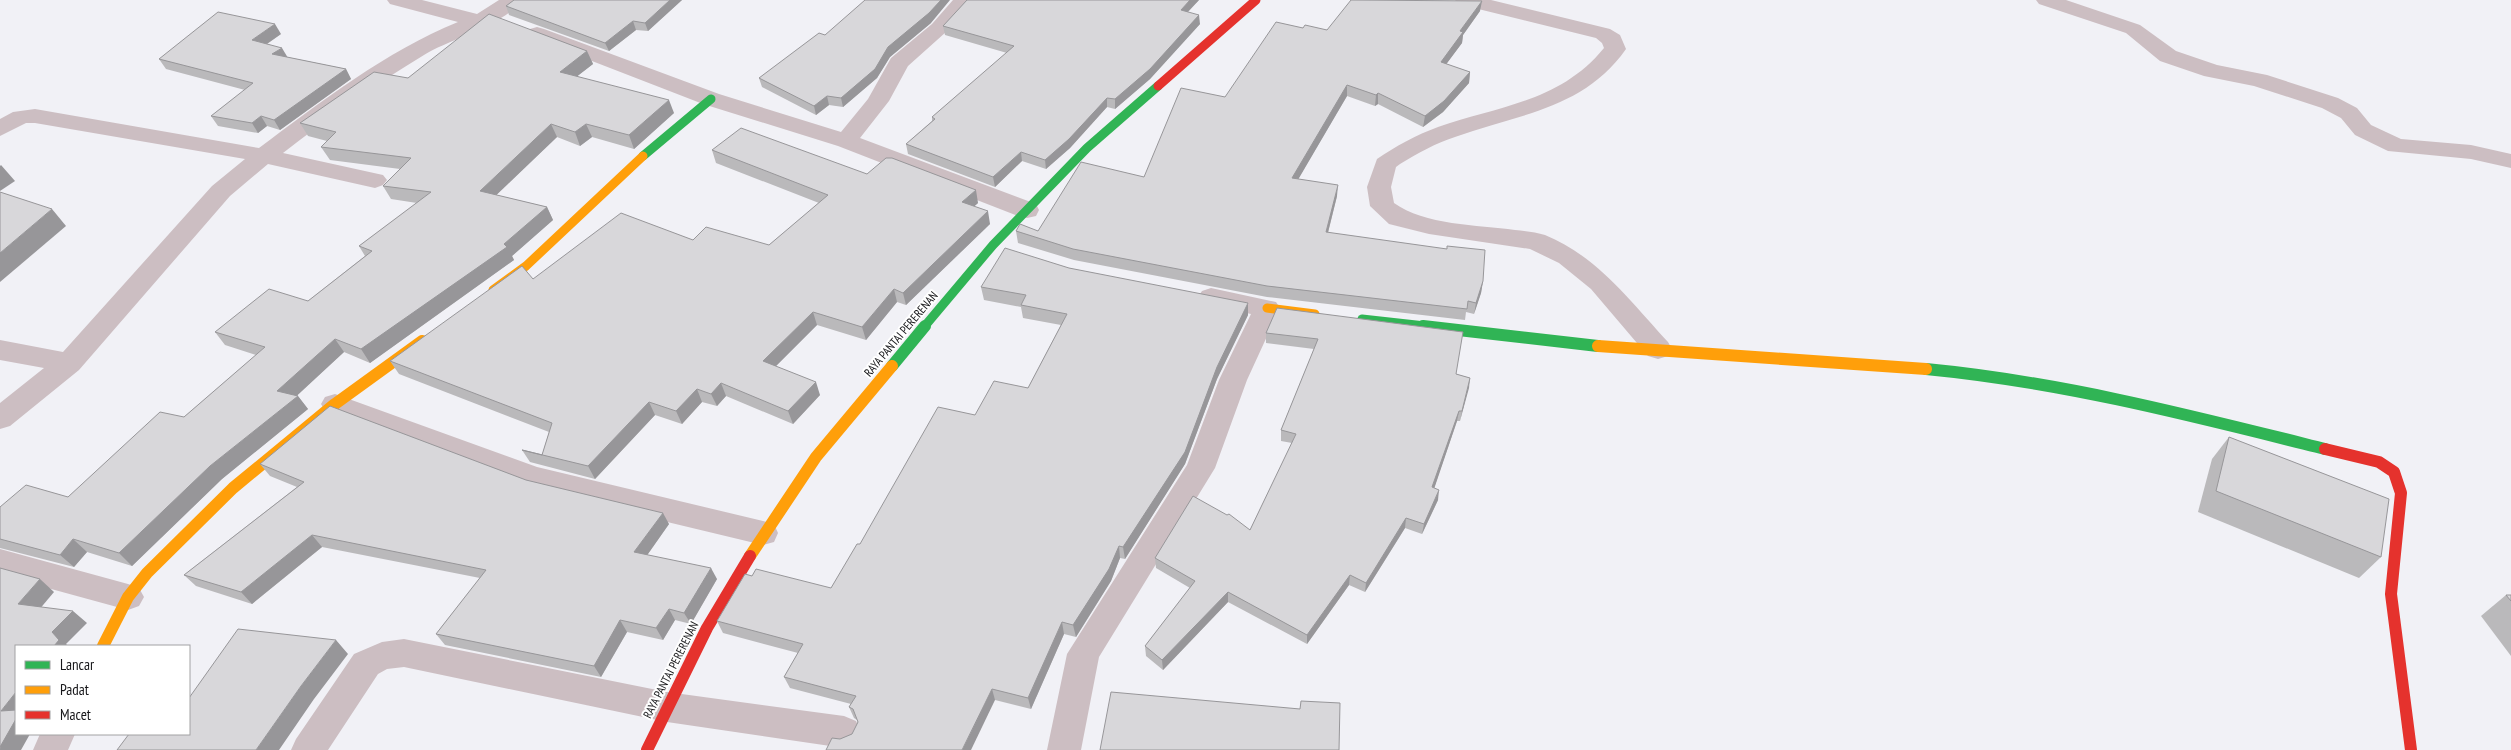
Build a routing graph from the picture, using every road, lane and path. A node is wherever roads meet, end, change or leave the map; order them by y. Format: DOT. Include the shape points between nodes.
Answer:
graph roads {
  1 [pos="398,0"];
  2 [pos="512,0"];
  3 [pos="964,0"];
  4 [pos="1256,0"];
  5 [pos="1465,0"];
  6 [pos="2046,0"];
  7 [pos="485,18"];
  8 [pos="711,99"];
  9 [pos="0,128"];
  10 [pos="846,141"];
  11 [pos="262,156"];
  12 [pos="2511,161"];
  13 [pos="375,180"];
  14 [pos="1027,210"];
  15 [pos="1188,293"];
  16 [pos="486,295"];
  17 [pos="1267,308"];
  18 [pos="1325,315"];
  19 [pos="1355,318"];
  20 [pos="430,335"];
  21 [pos="1658,349"];
  22 [pos="0,350"];
  23 [pos="69,363"];
  24 [pos="335,404"];
  25 [pos="0,418"];
  26 [pos="763,533"];
  27 [pos="0,562"];
  28 [pos="128,597"];
  29 [pos="104,645"];
  30 [pos="667,707"];
  31 [pos="844,732"];
  32 [pos="58,735"];
  33 [pos="50,750"];
  34 [pos="308,750"];
  35 [pos="647,750"];
  36 [pos="1064,750"];
  37 [pos="2411,750"];
  1 -- 7 [label="street"];
  2 -- 7 [label="street"];
  3 -- 10 [label="street" via="939,28 899,63 878,101"];
  4 -- 14 [label="street, RAYA PANTAI PERERENAN" via="1087,148"];
  5 -- 21 [label="street" via="1603,33 1612,40 1615,48 1607,60 1574,88 1525,110 1447,132 1407,149 1385,164 1379,187 1382,206 1398,218 1429,226 1536,241 1568,257 1600,282"];
  6 -- 12 [label="street" via="2132,29 2168,56 2330,103 2349,113 2363,130 2396,146 2471,152"];
  7 -- 8 [label="street"];
  7 -- 11 [label="street" via="437,38 407,56 342,97"];
  8 -- 10 [label="street"];
  8 -- 16 [label="street" via="643,156 526,266"];
  9 -- 11 [label="street" via="21,117 35,116"];
  10 -- 14 [label="street"];
  11 -- 13 [label="street"];
  11 -- 23 [label="street" via="222,191"];
  14 -- 26 [label="street, RAYA PANTAI PERERENAN" via="1006,250 816,457"];
  15 -- 17 [label="street"];
  17 -- 18 [label="street"];
  17 -- 36 [label="street" via="1233,380 1200,468 1083,654"];
  19 -- 21 [label="street" via="1570,344"];
  20 -- 24 [label="street"];
  21 -- 37 [label="street" via="1941,370 2051,386 2163,409 2379,462 2394,472 2401,494 2391,594"];
  22 -- 23 [label="street"];
  23 -- 25 [label="street"];
  24 -- 26 [label="street" via="534,478"];
  24 -- 28 [label="street" via="233,488"];
  26 -- 30 [label="street, RAYA PANTAI PERERENAN" via="707,628"];
  27 -- 28 [label="street"];
  28 -- 29 [label="street"];
  30 -- 31 [label="street"];
  30 -- 34 [label="street" via="410,653 391,652 366,664"];
  30 -- 35 [label="street, RAYA PANTAI PERERENAN"];
  32 -- 33 [label="street"];
}
